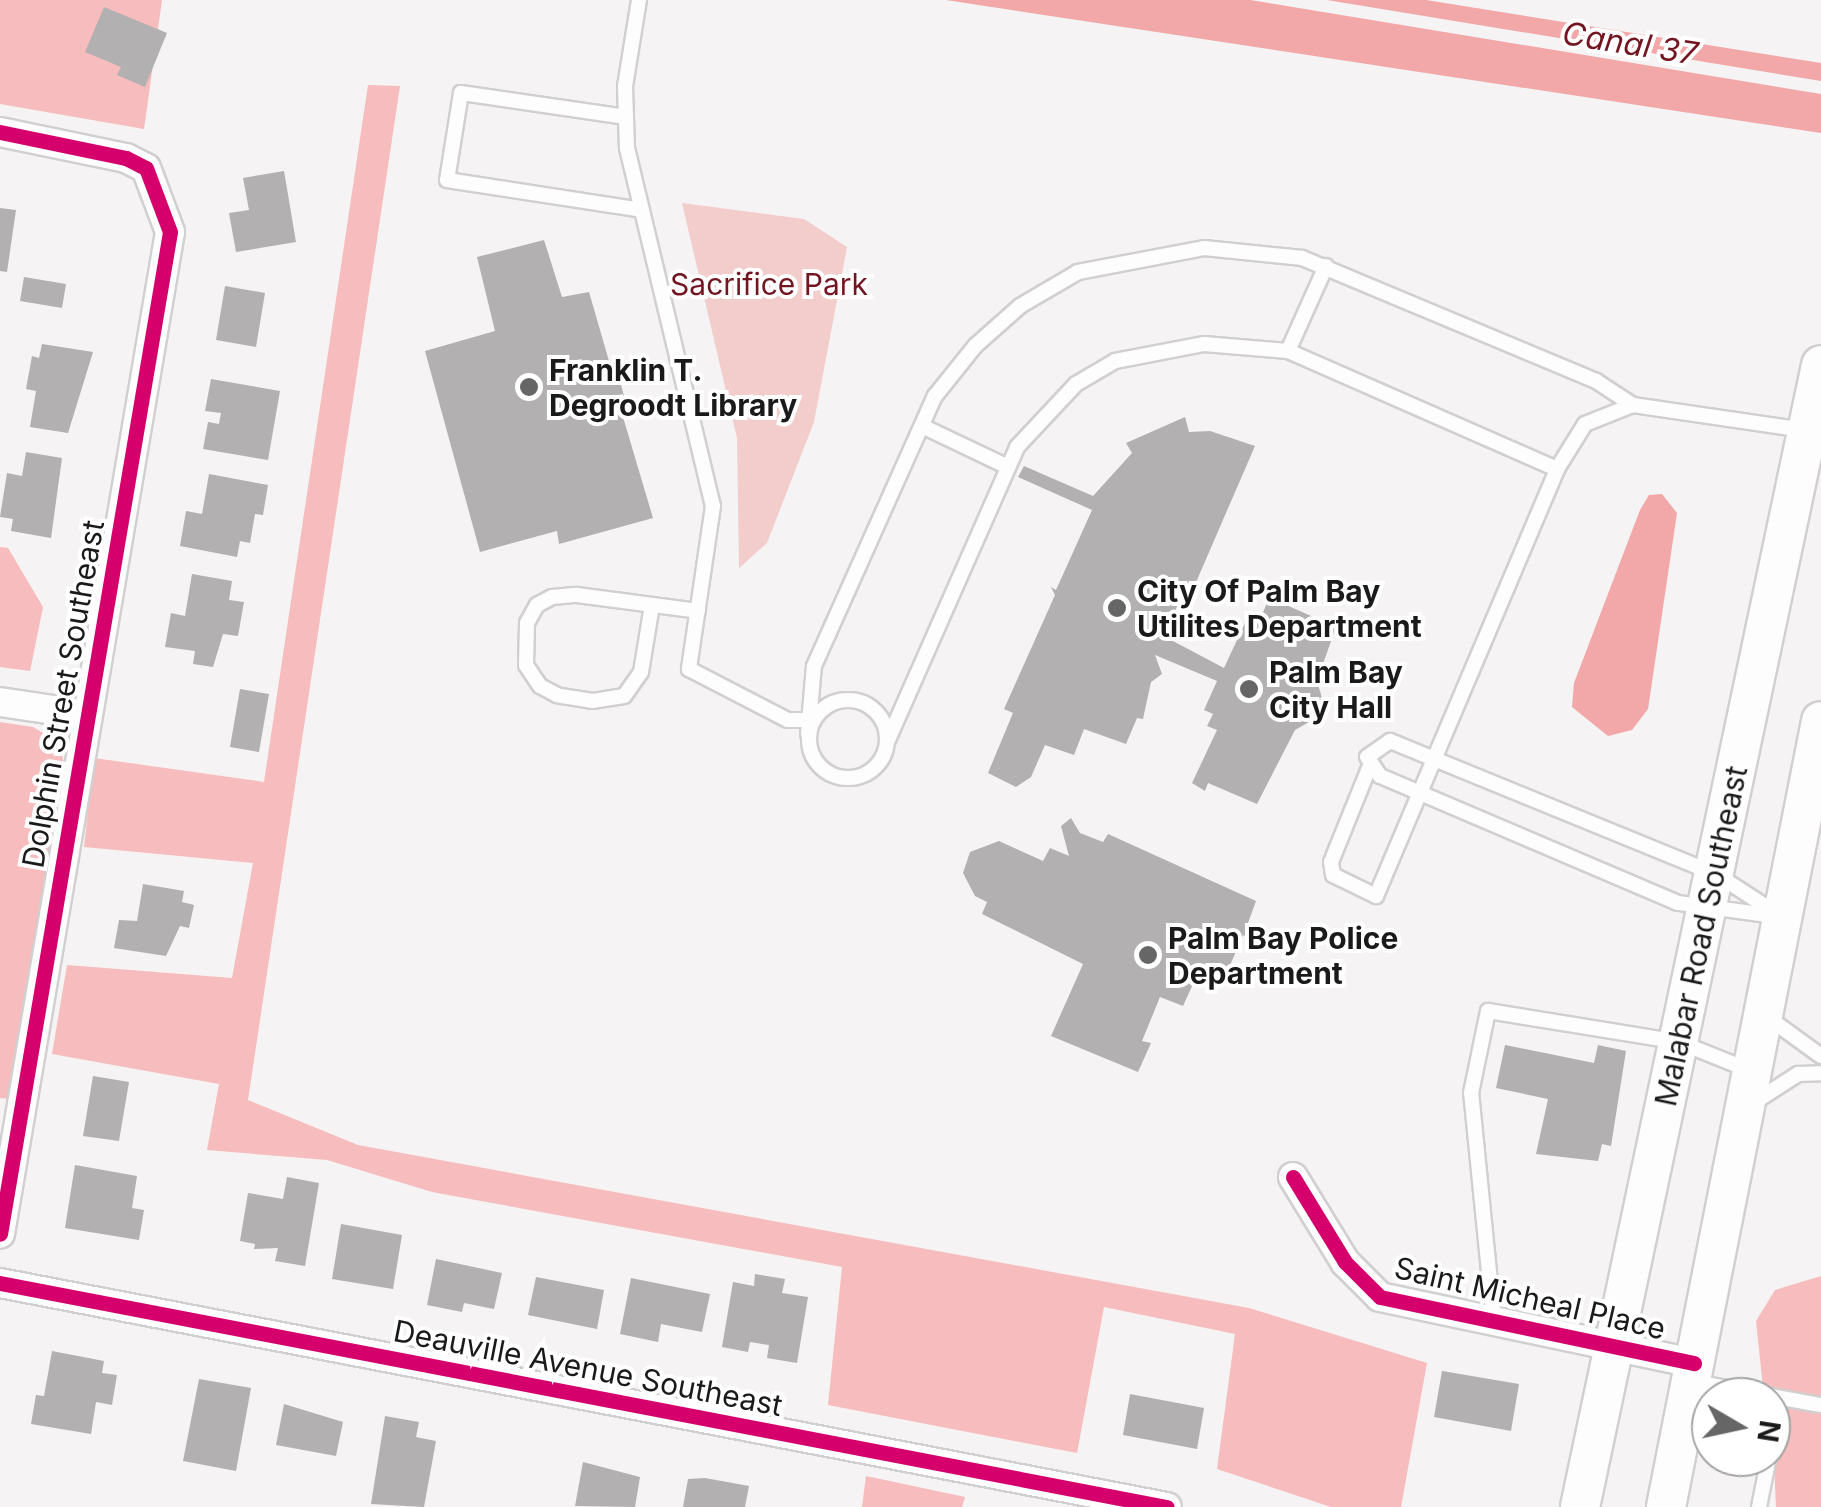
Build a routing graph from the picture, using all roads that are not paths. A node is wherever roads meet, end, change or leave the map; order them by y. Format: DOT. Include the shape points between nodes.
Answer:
graph roads {
  1 [pos="639,0"];
  2 [pos="626,117"];
  3 [pos="0,132"];
  4 [pos="642,210"];
  5 [pos="1326,266"];
  6 [pos="1288,351"];
  7 [pos="1821,365"];
  8 [pos="1633,405"];
  9 [pos="922,426"];
  10 [pos="1815,432"];
  11 [pos="1008,467"];
  12 [pos="1557,469"];
  13 [pos="652,606"];
  14 [pos="698,612"];
  15 [pos="0,702"];
  16 [pos="87,715"];
  17 [pos="1821,721"];
  18 [pos="809,727"];
  19 [pos="888,740"];
  20 [pos="1438,757"];
  21 [pos="1369,768"];
  22 [pos="1422,793"];
  23 [pos="1712,892"];
  24 [pos="1782,917"];
  25 [pos="1764,1012"];
  26 [pos="1678,1042"];
  27 [pos="1821,1056"];
  28 [pos="1752,1072"];
  29 [pos="1821,1073"];
  30 [pos="1744,1109"];
  31 [pos="1293,1177"];
  32 [pos="0,1234"];
  33 [pos="0,1282"];
  34 [pos="1494,1322"];
  35 [pos="1611,1345"];
  36 [pos="1692,1372"];
  37 [pos="1709,1377"];
  38 [pos="1791,1400"];
  39 [pos="1821,1405"];
  40 [pos="1765,1477"];
  41 [pos="1166,1507"];
  42 [pos="1580,1507"];
  43 [pos="1666,1507"];
  44 [pos="1760,1507"];
  1 -- 2 [label="lane"];
  2 -- 4 [label="lane"];
  2 -- 4 [label="lane" via="461,93 448,180"];
  3 -- 16 [label="street, Dolphin Street Southeast" via="146,168 170,232"];
  4 -- 14 [label="lane" via="712,491"];
  5 -- 6 [label="lane"];
  5 -- 8 [label="lane" via="1596,381"];
  5 -- 9 [label="lane" via="1204,248 1078,272 1020,306 975,346 935,396"];
  6 -- 11 [label="lane" via="1204,344 1115,361 1044,412"];
  6 -- 12 [label="lane"];
  7 -- 10 [label="main road, Malabar Road Southeast"];
  8 -- 10 [label="lane"];
  8 -- 12 [label="lane" via="1585,424"];
  9 -- 11 [label="lane"];
  9 -- 18 [label="lane" via="814,666"];
  10 -- 23 [label="main road, Malabar Road Southeast"];
  11 -- 19 [label="lane"];
  12 -- 20 [label="lane"];
  13 -- 13 [label="lane" via="552,597 536,605 527,623 526,665 557,696 624,696 641,672"];
  13 -- 14 [label="lane"];
  14 -- 18 [label="lane" via="689,668"];
  15 -- 16 [label="street"];
  16 -- 32 [label="street, Dolphin Street Southeast"];
  17 -- 24 [label="main road"];
  18 -- 19 [label="lane" via="831,703 856,700 880,714"];
  18 -- 19 [label="lane" via="820,768 837,778 868,774"];
  20 -- 21 [label="lane" via="1390,741 1367,757"];
  20 -- 22 [label="lane"];
  20 -- 23 [label="lane"];
  21 -- 22 [label="lane"];
  21 -- 22 [label="lane" via="1331,862 1333,875 1376,896"];
  22 -- 23 [label="lane" via="1678,904"];
  23 -- 24 [label="lane"];
  23 -- 24 [label="lane"];
  23 -- 26 [label="main road, Malabar Road Southeast"];
  24 -- 25 [label="main road"];
  25 -- 27 [label="lane" via="1784,1035"];
  25 -- 28 [label="main road"];
  26 -- 28 [label="lane"];
  26 -- 34 [label="lane" via="1488,1011 1470,1092"];
  26 -- 35 [label="main road, Malabar Road Southeast"];
  28 -- 30 [label="main road"];
  29 -- 30 [label="lane" via="1798,1074"];
  30 -- 36 [label="main road"];
  31 -- 34 [label="street, Saint Micheal Place" via="1345,1262 1380,1297"];
  33 -- 41 [label="street, Deauville Avenue Southeast"];
  34 -- 35 [label="street, Saint Micheal Place"];
  35 -- 36 [label="street, Saint Micheal Place"];
  35 -- 42 [label="main road, Malabar Road Southeast"];
  36 -- 37 [label="lane"];
  36 -- 43 [label="main road"];
  38 -- 39 [label="lane"];
  40 -- 44 [label="lane"];
}
